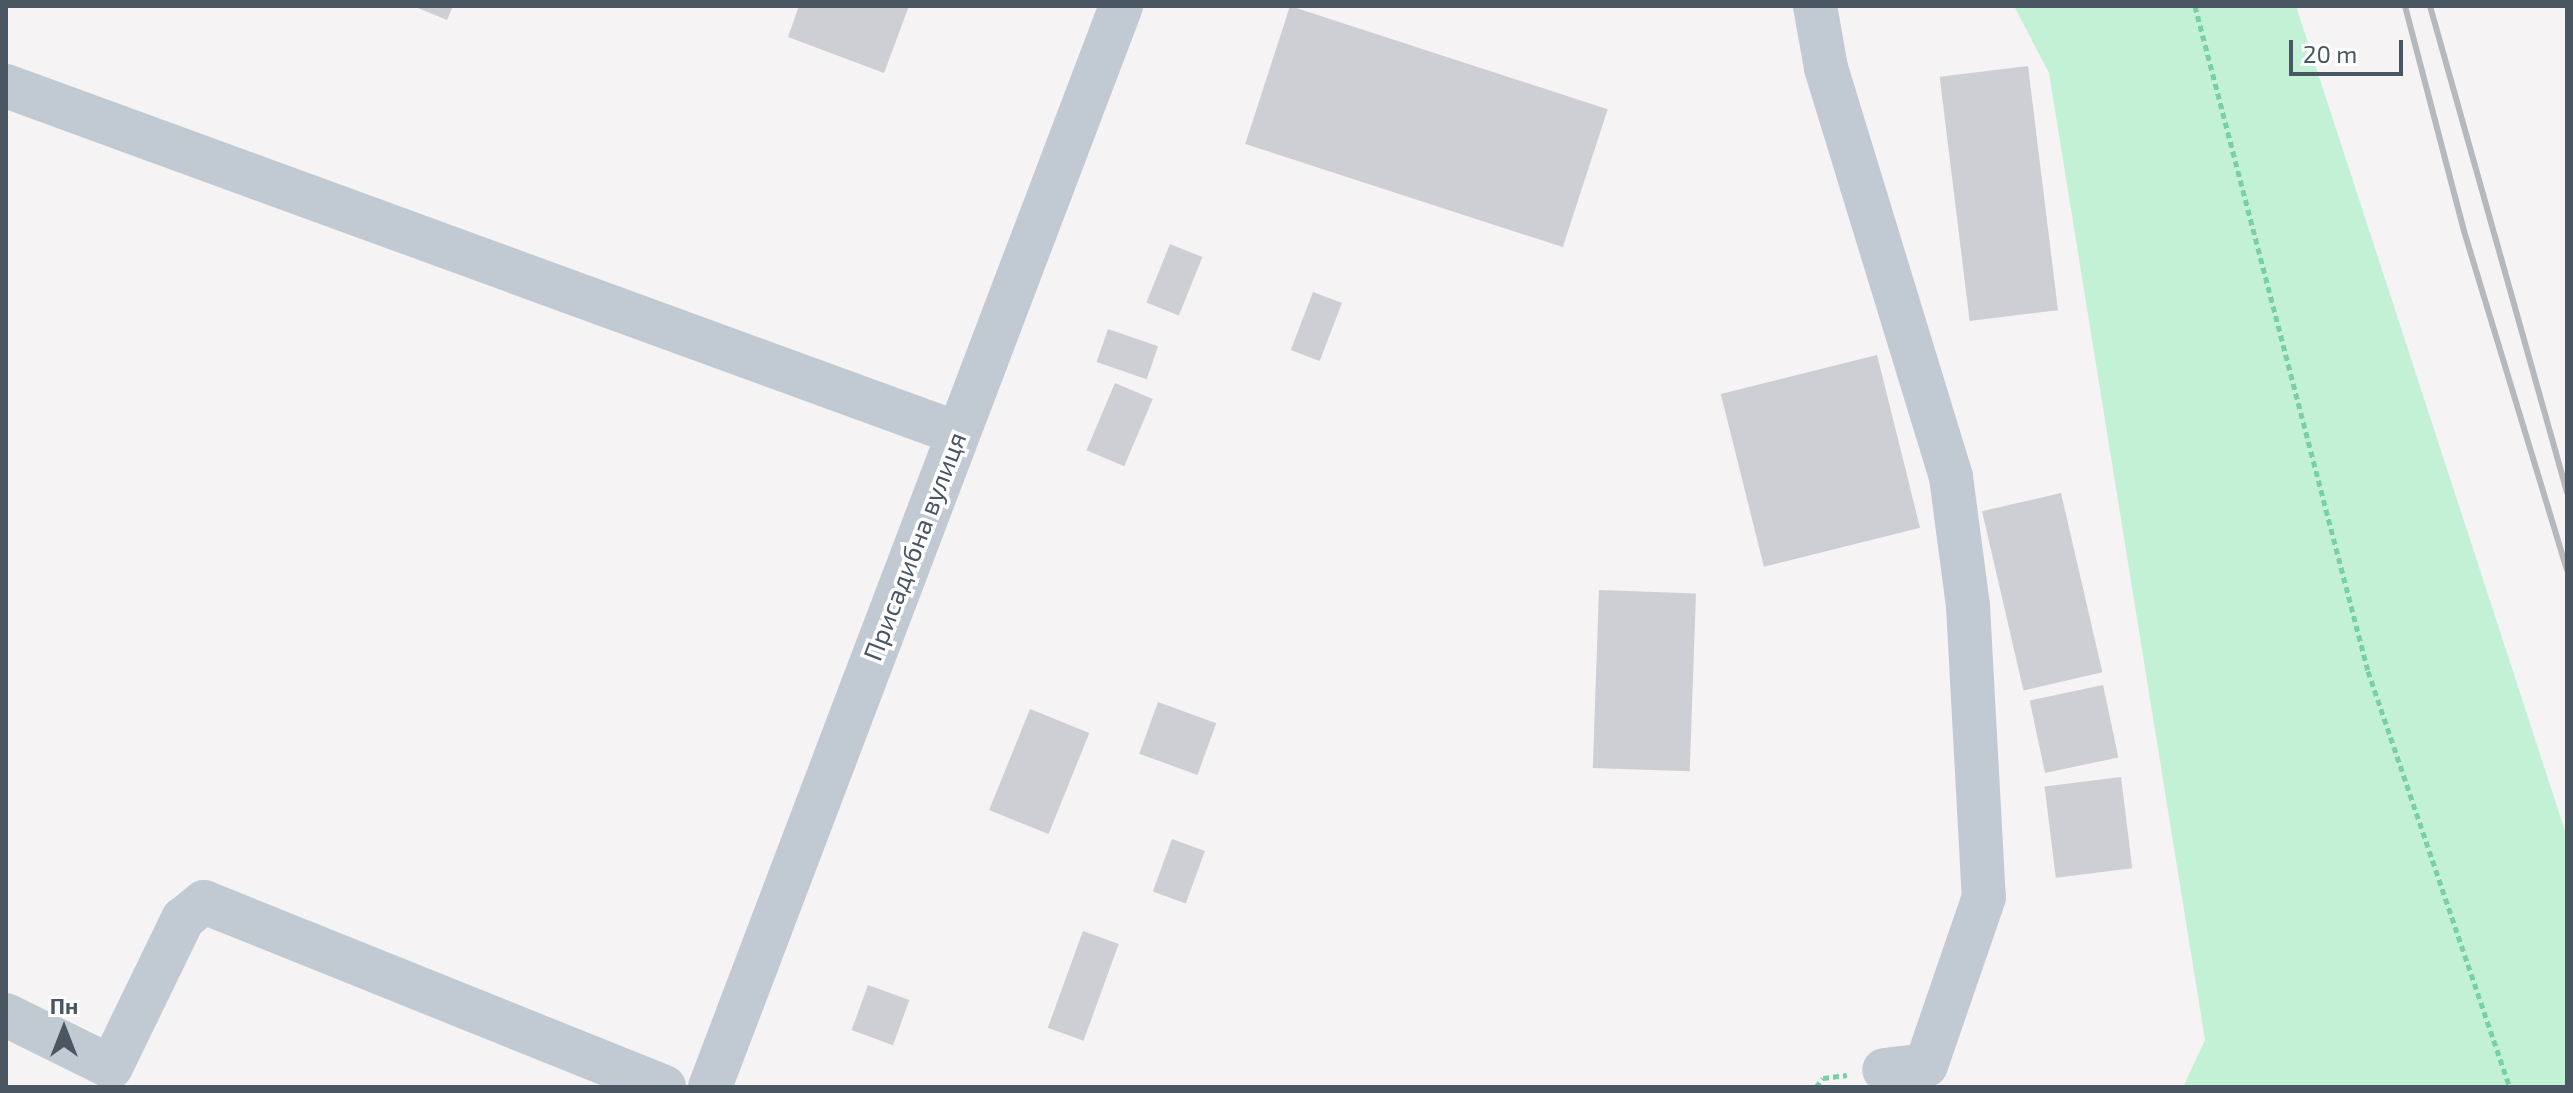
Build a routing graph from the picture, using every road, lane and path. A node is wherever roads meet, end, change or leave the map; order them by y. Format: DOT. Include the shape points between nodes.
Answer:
graph roads {
  1 [pos="1121,6"];
  2 [pos="1815,6"];
  3 [pos="2195,6"];
  4 [pos="6,86"];
  5 [pos="957,433"];
  6 [pos="6,1015"];
  7 [pos="1884,1070"];
  8 [pos="106,1077"];
  9 [pos="664,1087"];
  10 [pos="710,1087"];
  11 [pos="2510,1087"];
  1 -- 5 [label="street, Присадибна вулиця"];
  2 -- 7 [label="street" via="1826,68 1951,477 1968,606 1984,897 1926,1065"];
  3 -- 11 [label="path" via="2368,671"];
  4 -- 5 [label="street"];
  5 -- 10 [label="street, Присадибна вулиця"];
  6 -- 8 [label="street"];
  8 -- 9 [label="street" via="183,919 204,902"];
}
